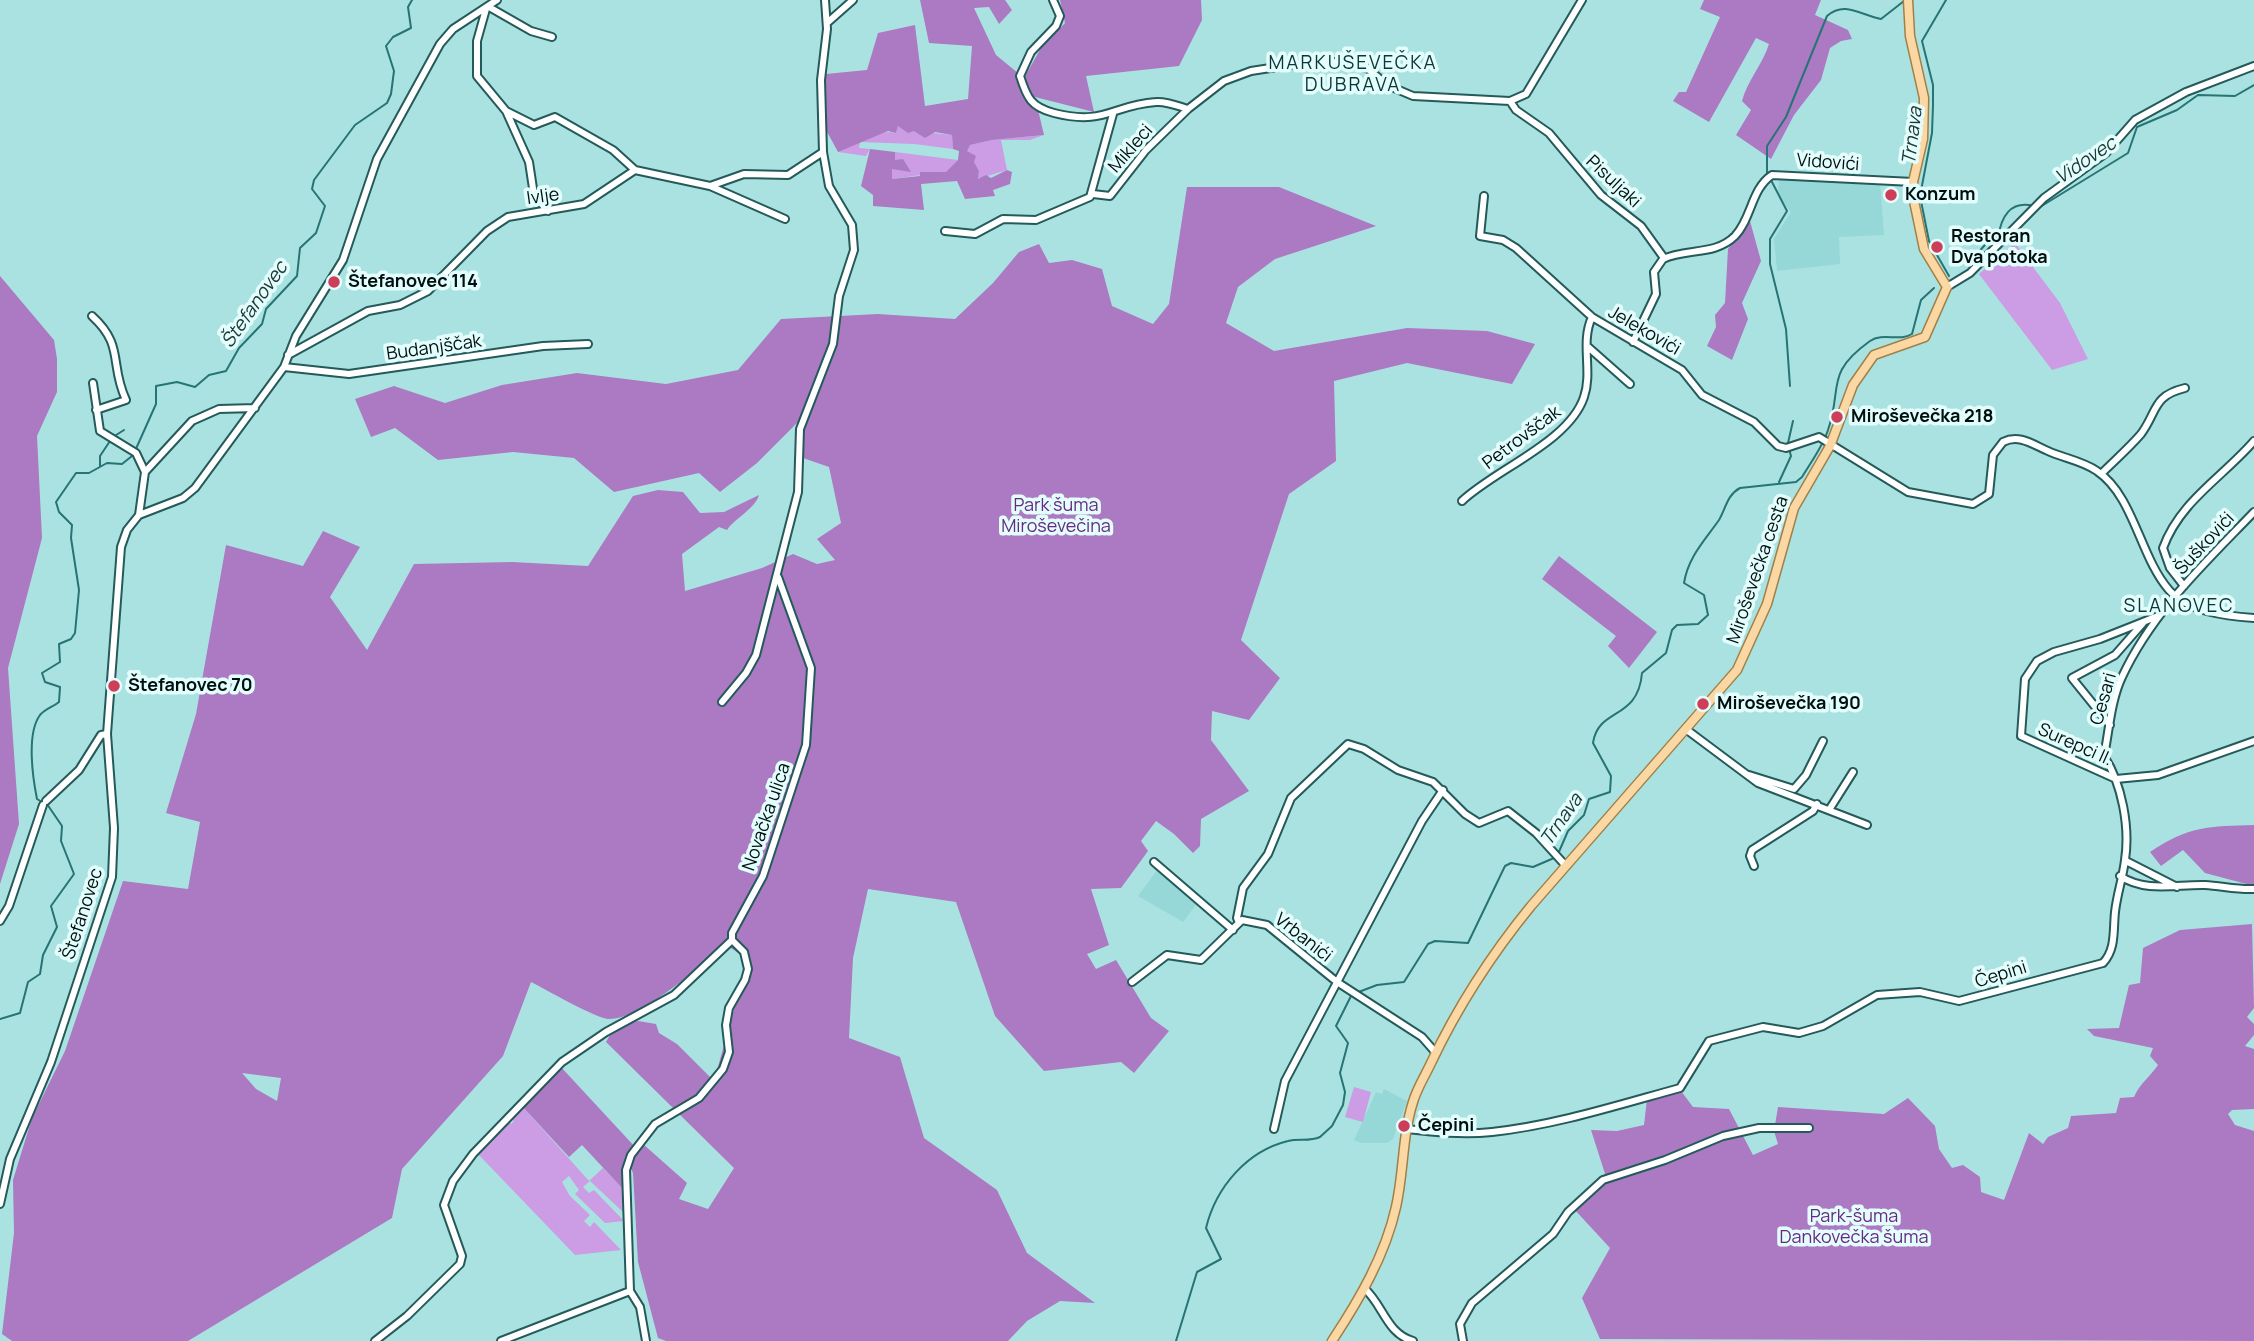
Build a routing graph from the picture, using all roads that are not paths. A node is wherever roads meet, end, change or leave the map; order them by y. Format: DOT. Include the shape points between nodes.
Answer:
graph roads {
  1 [pos="497,0"];
  2 [pos="825,0"];
  3 [pos="853,0"];
  4 [pos="1053,0"];
  5 [pos="1582,0"];
  6 [pos="1909,1"];
  7 [pos="487,8"];
  8 [pos="827,23"];
  9 [pos="552,37"];
  10 [pos="2254,65"];
  11 [pos="1510,101"];
  12 [pos="1188,109"];
  13 [pos="506,111"];
  14 [pos="1113,114"];
  15 [pos="823,152"];
  16 [pos="635,170"];
  17 [pos="1913,182"];
  18 [pos="710,186"];
  19 [pos="1093,194"];
  20 [pos="1484,195"];
  21 [pos="548,211"];
  22 [pos="785,219"];
  23 [pos="945,230"];
  24 [pos="1664,258"];
  25 [pos="1947,287"];
  26 [pos="92,316"];
  27 [pos="1592,317"];
  28 [pos="1633,342"];
  29 [pos="588,344"];
  30 [pos="1587,346"];
  31 [pos="288,356"];
  32 [pos="284,367"];
  33 [pos="93,383"];
  34 [pos="1630,384"];
  35 [pos="2185,388"];
  36 [pos="255,408"];
  37 [pos="96,410"];
  38 [pos="2254,441"];
  39 [pos="1826,442"];
  40 [pos="145,472"];
  41 [pos="2101,474"];
  42 [pos="1462,501"];
  43 [pos="2254,512"];
  44 [pos="139,515"];
  45 [pos="778,577"];
  46 [pos="2184,586"];
  47 [pos="2177,597"];
  48 [pos="2159,616"];
  49 [pos="2254,618"];
  50 [pos="2144,621"];
  51 [pos="722,702"];
  52 [pos="2110,725"];
  53 [pos="1687,730"];
  54 [pos="107,734"];
  55 [pos="1823,741"];
  56 [pos="2254,741"];
  57 [pos="1853,772"];
  58 [pos="1749,775"];
  59 [pos="2116,779"];
  60 [pos="1443,790"];
  61 [pos="1817,804"];
  62 [pos="1829,810"];
  63 [pos="1867,825"];
  64 [pos="2126,861"];
  65 [pos="1154,862"];
  66 [pos="1566,866"];
  67 [pos="1754,866"];
  68 [pos="2120,876"];
  69 [pos="2178,888"];
  70 [pos="2254,890"];
  71 [pos="0,921"];
  72 [pos="1239,923"];
  73 [pos="1233,930"];
  74 [pos="733,940"];
  75 [pos="2103,964"];
  76 [pos="1132,982"];
  77 [pos="1337,982"];
  78 [pos="1436,1053"];
  79 [pos="1809,1128"];
  80 [pos="1274,1129"];
  81 [pos="1406,1129"];
  82 [pos="0,1204"];
  83 [pos="1365,1289"];
  84 [pos="630,1291"];
  85 [pos="375,1341"];
  86 [pos="501,1341"];
  87 [pos="646,1341"];
  88 [pos="1332,1341"];
  89 [pos="1413,1341"];
  90 [pos="1463,1341"];
  1 -- 7 [label="street"];
  2 -- 8 [label="street"];
  3 -- 8 [label="street"];
  4 -- 14 [label="street" via="1060,16 1031,52 1020,76 1026,95 1040,110 1080,120"];
  5 -- 11 [label="street" via="1526,94"];
  6 -- 17 [label="main road" via="1910,36 1924,97 1923,139"];
  7 -- 9 [label="street"];
  7 -- 13 [label="street" via="477,41 477,76"];
  7 -- 31 [label="street" via="453,29 440,44 377,159 343,260"];
  8 -- 15 [label="street" via="821,80"];
  10 -- 25 [label="street" via="2144,113 2106,153 2034,208 1970,273"];
  11 -- 12 [label="street" via="1413,96 1387,85 1367,68 1322,60 1251,71 1224,81"];
  11 -- 24 [label="street, Pisuljaki" via="1549,133 1601,195 1641,226"];
  12 -- 14 [label="street" via="1160,101"];
  12 -- 19 [label="street, Mikleci" via="1146,150 1110,197"];
  13 -- 16 [label="street" via="534,125 555,117 613,150"];
  13 -- 21 [label="street" via="529,162 534,195"];
  14 -- 19 [label="street, Mikleci"];
  15 -- 18 [label="street" via="788,175 744,174"];
  15 -- 45 [label="street" via="830,186 852,225 854,250 839,296 833,344 805,413 798,445 798,492"];
  16 -- 18 [label="street"];
  16 -- 21 [label="street, Ivlje" via="584,204"];
  17 -- 24 [label="street, Vidovići" via="1772,175 1760,186 1731,239"];
  17 -- 25 [label="main road" via="1924,249"];
  18 -- 22 [label="street"];
  19 -- 23 [label="street, Mikleci" via="1037,220 1003,219 975,234"];
  20 -- 27 [label="street, Jelekovići" via="1480,236 1516,248"];
  21 -- 31 [label="street, Ivlje" via="508,217 487,231 428,291 400,305 368,311"];
  24 -- 28 [label="street" via="1654,272 1656,294"];
  25 -- 39 [label="main road, Miroševečka cesta" via="1925,337 1879,352 1869,360"];
  26 -- 37 [label="street" via="113,338 126,400"];
  27 -- 28 [label="street, Jelekovići"];
  27 -- 30 [label="street, Petrovščak"];
  28 -- 39 [label="street, Jelekovići" via="1682,370 1702,395 1754,422 1775,445 1788,447 1804,439"];
  29 -- 32 [label="street, Budanjščak" via="543,346 349,374"];
  30 -- 34 [label="street"];
  30 -- 42 [label="street, Petrovščak" via="1588,381 1577,413 1541,445"];
  31 -- 32 [label="street"];
  32 -- 36 [label="street"];
  33 -- 37 [label="street"];
  35 -- 41 [label="street" via="2157,402 2142,432"];
  36 -- 40 [label="street" via="219,409 192,421"];
  36 -- 44 [label="street" via="188,494"];
  37 -- 40 [label="street" via="100,431 135,452"];
  38 -- 46 [label="street" via="2205,486 2171,526 2162,548"];
  39 -- 41 [label="street" via="1908,492 1962,503 1973,504 1989,494 1993,455 2010,439 2033,443"];
  39 -- 53 [label="main road, Miroševečka cesta" via="1794,508 1767,604 1745,658"];
  40 -- 44 [label="street"];
  41 -- 47 [label="street" via="2133,516 2150,559"];
  43 -- 46 [label="street, Šuškovići"];
  44 -- 54 [label="street, Štefanovec" via="127,530 119,559"];
  45 -- 51 [label="street" via="756,655"];
  45 -- 74 [label="street, Novačka ulica" via="811,668 806,745 763,876 736,924"];
  46 -- 47 [label="street, Šuškovići"];
  47 -- 48 [label="street, Cesari"];
  47 -- 49 [label="street" via="2208,611"];
  48 -- 50 [label="street, Surepci II."];
  48 -- 52 [label="street, Cesari" via="2121,678"];
  50 -- 52 [label="street" via="2115,655 2072,678"];
  50 -- 59 [label="street, Surepci II." via="2054,652 2037,661 2025,679 2021,736"];
  52 -- 59 [label="street, Cesari" via="2104,756"];
  53 -- 58 [label="street"];
  53 -- 66 [label="main road, Miroševečka cesta"];
  54 -- 71 [label="street" via="101,735 79,770 44,803"];
  54 -- 82 [label="street, Štefanovec" via="114,828 112,877 51,1062 10,1159"];
  55 -- 58 [label="street" via="1794,789"];
  56 -- 59 [label="street" via="2158,775"];
  57 -- 62 [label="street"];
  58 -- 61 [label="street" via="1758,783"];
  59 -- 64 [label="street, Cesari"];
  60 -- 66 [label="street" via="1479,823 1508,811"];
  60 -- 72 [label="street" via="1348,744 1298,789 1284,810 1268,854 1243,888"];
  60 -- 77 [label="street"];
  61 -- 62 [label="street"];
  61 -- 67 [label="street" via="1752,850"];
  62 -- 63 [label="street"];
  64 -- 68 [label="street, Cesari"];
  64 -- 69 [label="street"];
  65 -- 73 [label="street"];
  66 -- 78 [label="main road, Miroševečka cesta" via="1500,944"];
  68 -- 69 [label="street" via="2145,885"];
  68 -- 75 [label="street, Cesari" via="2114,939"];
  69 -- 70 [label="street" via="2203,885"];
  72 -- 73 [label="street"];
  72 -- 77 [label="street, Vrbanići" via="1251,919 1267,925"];
  73 -- 76 [label="street" via="1201,960 1167,955"];
  74 -- 84 [label="street" via="744,952 748,969 727,1014 729,1052 723,1069 699,1098 655,1124 627,1164 624,1189"];
  74 -- 85 [label="street" via="674,995 572,1054 473,1154 453,1181 444,1205 462,1256 460,1264"];
  75 -- 81 [label="street, Čepini" via="1959,1001 1920,992 1877,995 1799,1034 1763,1027 1709,1041 1680,1088 1613,1109 1491,1132"];
  77 -- 78 [label="street, Vrbanići" via="1422,1037"];
  77 -- 80 [label="street" via="1285,1081"];
  78 -- 81 [label="main road, Miroševečka cesta" via="1414,1099"];
  79 -- 90 [label="street" via="1759,1128 1723,1136 1602,1180 1568,1212 1553,1234 1472,1303 1460,1324"];
  81 -- 83 [label="main road, Miroševečka cesta" via="1396,1206"];
  83 -- 88 [label="main road, Miroševečka cesta"];
  83 -- 89 [label="street" via="1393,1330"];
  84 -- 86 [label="street"];
  84 -- 87 [label="street" via="642,1314"];
}
